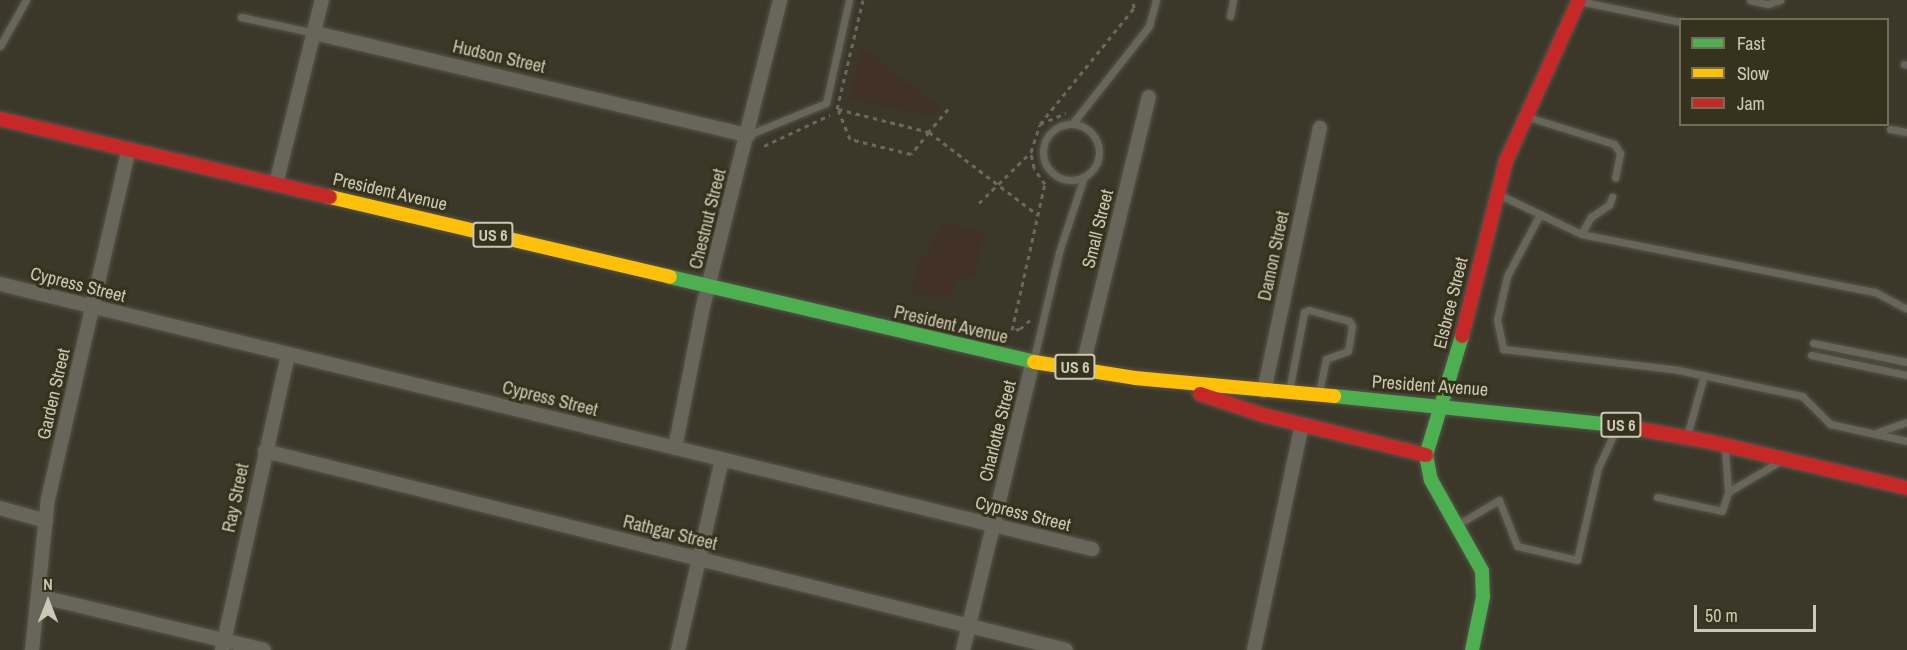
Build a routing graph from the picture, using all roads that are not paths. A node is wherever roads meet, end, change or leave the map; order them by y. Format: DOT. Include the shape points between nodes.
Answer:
graph roads {
  1 [pos="26,0"];
  2 [pos="322,0"];
  3 [pos="780,0"];
  4 [pos="849,0"];
  5 [pos="1156,0"];
  6 [pos="1233,0"];
  7 [pos="1579,0"];
  8 [pos="1750,0"];
  9 [pos="1780,0"];
  10 [pos="1230,16"];
  11 [pos="241,17"];
  12 [pos="1679,22"];
  13 [pos="315,33"];
  14 [pos="0,46"];
  15 [pos="1149,97"];
  16 [pos="1526,116"];
  17 [pos="0,119"];
  18 [pos="1072,124"];
  19 [pos="1320,128"];
  20 [pos="1890,129"];
  21 [pos="1907,132"];
  22 [pos="748,135"];
  23 [pos="129,149"];
  24 [pos="1084,177"];
  25 [pos="1615,178"];
  26 [pos="276,184"];
  27 [pos="1496,193"];
  28 [pos="1612,197"];
  29 [pos="1540,214"];
  30 [pos="1581,234"];
  31 [pos="0,284"];
  32 [pos="710,286"];
  33 [pos="92,307"];
  34 [pos="1907,309"];
  35 [pos="1813,343"];
  36 [pos="288,354"];
  37 [pos="1810,355"];
  38 [pos="1033,361"];
  39 [pos="1907,362"];
  40 [pos="1082,369"];
  41 [pos="1704,375"];
  42 [pos="1907,375"];
  43 [pos="1162,381"];
  44 [pos="1264,391"];
  45 [pos="1288,393"];
  46 [pos="1319,396"];
  47 [pos="1442,405"];
  48 [pos="1907,422"];
  49 [pos="1302,425"];
  50 [pos="1618,425"];
  51 [pos="1866,433"];
  52 [pos="1687,437"];
  53 [pos="1905,440"];
  54 [pos="1725,445"];
  55 [pos="675,448"];
  56 [pos="265,451"];
  57 [pos="1426,455"];
  58 [pos="723,459"];
  59 [pos="1786,459"];
  60 [pos="1907,488"];
  61 [pos="1728,492"];
  62 [pos="1657,497"];
  63 [pos="0,508"];
  64 [pos="46,521"];
  65 [pos="993,525"];
  66 [pos="1457,525"];
  67 [pos="1092,549"];
  68 [pos="701,560"];
  69 [pos="38,596"];
  70 [pos="969,626"];
  71 [pos="222,645"];
  72 [pos="1477,649"];
  73 [pos="32,650"];
  74 [pos="264,650"];
  75 [pos="678,650"];
  76 [pos="963,650"];
  77 [pos="1066,650"];
  78 [pos="1254,650"];
  1 -- 14 [label="lane"];
  2 -- 13 [label="street"];
  3 -- 22 [label="street, Chestnut Street"];
  4 -- 22 [label="lane" via="826,103"];
  5 -- 18 [label="lane" via="1149,26"];
  6 -- 10 [label="lane"];
  7 -- 12 [label="lane"];
  7 -- 16 [label="main road, Elsbree Street"];
  8 -- 9 [label="lane" via="1768,4"];
  11 -- 13 [label="lane, Hudson Street"];
  13 -- 22 [label="street, Hudson Street"];
  13 -- 26 [label="street"];
  15 -- 40 [label="street, Small Street"];
  16 -- 25 [label="lane" via="1618,148"];
  16 -- 27 [label="main road, Elsbree Street"];
  17 -- 23 [label="main road, President Avenue / US 6"];
  18 -- 24 [label="lane" via="1091,133 1099,150 1094,168"];
  18 -- 24 [label="lane" via="1056,128 1047,137 1044,161 1061,179"];
  19 -- 44 [label="street, Damon Street"];
  20 -- 21 [label="lane"];
  22 -- 32 [label="street, Chestnut Street"];
  23 -- 26 [label="main road, President Avenue / US 6"];
  23 -- 33 [label="street, Garden Street"];
  24 -- 38 [label="lane" via="1059,252"];
  26 -- 32 [label="main road, President Avenue / US 6"];
  27 -- 29 [label="lane"];
  27 -- 47 [label="main road, Elsbree Street"];
  28 -- 30 [label="lane" via="1609,205 1591,217"];
  29 -- 30 [label="lane"];
  29 -- 41 [label="lane" via="1507,276 1497,320 1503,349"];
  30 -- 34 [label="lane" via="1875,292"];
  31 -- 33 [label="street, Cypress Street"];
  32 -- 38 [label="main road, President Avenue / US 6"];
  32 -- 55 [label="street, Chestnut Street"];
  33 -- 36 [label="street, Cypress Street"];
  33 -- 64 [label="street, Garden Street"];
  35 -- 39 [label="lane"];
  36 -- 55 [label="street, Cypress Street"];
  36 -- 56 [label="street, Ray Street"];
  37 -- 42 [label="lane"];
  38 -- 40 [label="main road, President Avenue / US 6"];
  38 -- 65 [label="street, Charlotte Street"];
  40 -- 43 [label="main road, President Avenue / US 6"];
  41 -- 51 [label="lane" via="1802,396 1825,421"];
  41 -- 52 [label="lane"];
  43 -- 44 [label="main road, President Avenue / US 6"];
  43 -- 49 [label="main road"];
  44 -- 45 [label="main road, President Avenue / US 6"];
  45 -- 46 [label="main road, President Avenue / US 6"];
  45 -- 46 [label="lane" via="1304,312 1309,310 1349,321 1352,326 1348,351 1326,359"];
  46 -- 47 [label="main road, President Avenue / US 6"];
  47 -- 50 [label="main road, President Avenue / US 6"];
  47 -- 57 [label="main road, Elsbree Street"];
  48 -- 51 [label="lane" via="1886,431"];
  49 -- 57 [label="main road"];
  49 -- 78 [label="street"];
  50 -- 52 [label="main road, President Avenue / US 6"];
  50 -- 66 [label="lane" via="1598,468 1577,560 1517,546 1499,500"];
  51 -- 53 [label="lane"];
  52 -- 54 [label="main road, President Avenue / US 6"];
  54 -- 59 [label="main road, President Avenue / US 6"];
  54 -- 61 [label="lane"];
  55 -- 58 [label="street, Cypress Street"];
  56 -- 68 [label="street, Rathgar Street"];
  56 -- 71 [label="street, Ray Street"];
  57 -- 66 [label="main road" via="1431,480"];
  58 -- 65 [label="street, Cypress Street"];
  58 -- 68 [label="street"];
  59 -- 60 [label="main road, President Avenue / US 6"];
  59 -- 61 [label="lane"];
  61 -- 62 [label="lane" via="1722,511"];
  63 -- 64 [label="street"];
  64 -- 69 [label="street, Garden Street"];
  65 -- 67 [label="street, Cypress Street"];
  65 -- 70 [label="street, Charlotte Street"];
  66 -- 72 [label="main road" via="1480,563 1483,579"];
  68 -- 70 [label="street, Rathgar Street"];
  68 -- 75 [label="street"];
  69 -- 71 [label="street"];
  69 -- 73 [label="street, Garden Street"];
  70 -- 76 [label="street, Charlotte Street"];
  70 -- 77 [label="street, Rathgar Street"];
  71 -- 74 [label="street"];
}
